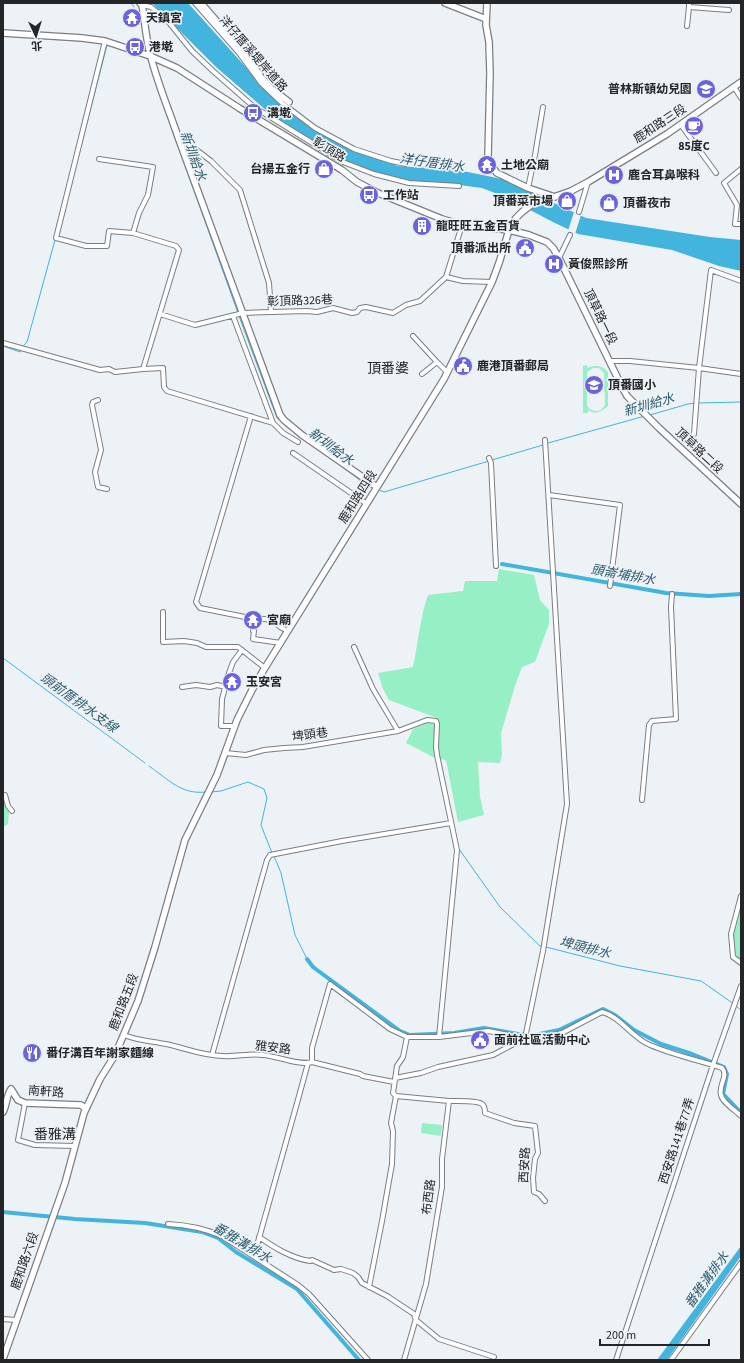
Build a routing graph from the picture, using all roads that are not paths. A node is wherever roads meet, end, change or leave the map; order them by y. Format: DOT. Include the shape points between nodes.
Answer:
graph roads {
  1 [pos="195,3"];
  2 [pos="201,3"];
  3 [pos="445,3"];
  4 [pos="487,3"];
  5 [pos="142,4"];
  6 [pos="689,5"];
  7 [pos="729,10"];
  8 [pos="486,18"];
  9 [pos="687,26"];
  10 [pos="3,33"];
  11 [pos="105,41"];
  12 [pos="148,56"];
  13 [pos="741,82"];
  14 [pos="734,87"];
  15 [pos="741,98"];
  16 [pos="289,102"];
  17 [pos="543,107"];
  18 [pos="682,124"];
  19 [pos="178,137"];
  20 [pos="99,159"];
  21 [pos="406,164"];
  22 [pos="741,169"];
  23 [pos="716,172"];
  24 [pos="588,182"];
  25 [pos="459,186"];
  26 [pos="528,188"];
  27 [pos="552,198"];
  28 [pos="522,212"];
  29 [pos="579,212"];
  30 [pos="741,224"];
  31 [pos="462,225"];
  32 [pos="509,230"];
  33 [pos="133,233"];
  34 [pos="570,235"];
  35 [pos="559,258"];
  36 [pos="446,277"];
  37 [pos="741,281"];
  38 [pos="492,282"];
  39 [pos="271,312"];
  40 [pos="160,314"];
  41 [pos="238,314"];
  42 [pos="413,336"];
  43 [pos="3,343"];
  44 [pos="610,361"];
  45 [pos="438,362"];
  46 [pos="699,368"];
  47 [pos="143,369"];
  48 [pos="447,372"];
  49 [pos="422,374"];
  50 [pos="741,374"];
  51 [pos="98,400"];
  52 [pos="644,413"];
  53 [pos="251,416"];
  54 [pos="273,423"];
  55 [pos="694,434"];
  56 [pos="545,440"];
  57 [pos="298,442"];
  58 [pos="293,453"];
  59 [pos="489,458"];
  60 [pos="377,486"];
  61 [pos="107,489"];
  62 [pos="549,495"];
  63 [pos="367,504"];
  64 [pos="741,504"];
  65 [pos="496,566"];
  66 [pos="611,583"];
  67 [pos="672,594"];
  68 [pos="163,612"];
  69 [pos="253,631"];
  70 [pos="288,631"];
  71 [pos="281,643"];
  72 [pos="354,647"];
  73 [pos="242,650"];
  74 [pos="265,668"];
  75 [pos="182,687"];
  76 [pos="226,688"];
  77 [pos="235,726"];
  78 [pos="398,731"];
  79 [pos="225,753"];
  80 [pos="208,793"];
  81 [pos="3,795"];
  82 [pos="642,800"];
  83 [pos="12,811"];
  84 [pos="450,823"];
  85 [pos="741,896"];
  86 [pos="741,963"];
  87 [pos="741,986"];
  88 [pos="124,1035"];
  89 [pos="406,1037"];
  90 [pos="439,1037"];
  91 [pos="525,1038"];
  92 [pos="212,1055"];
  93 [pos="310,1062"];
  94 [pos="713,1065"];
  95 [pos="395,1080"];
  96 [pos="396,1096"];
  97 [pos="448,1101"];
  98 [pos="25,1103"];
  99 [pos="86,1109"];
  100 [pos="3,1112"];
  101 [pos="741,1116"];
  102 [pos="75,1146"];
  103 [pos="545,1201"];
  104 [pos="53,1216"];
  105 [pos="168,1224"];
  106 [pos="259,1237"];
  107 [pos="254,1256"];
  108 [pos="741,1263"];
  109 [pos="369,1287"];
  110 [pos="3,1319"];
  111 [pos="16,1320"];
  112 [pos="416,1320"];
  113 [pos="494,1357"];
  114 [pos="3,1359"];
  115 [pos="368,1360"];
  116 [pos="404,1360"];
  117 [pos="616,1360"];
  118 [pos="671,1360"];
  1 -- 21 [label="street, 洋仔厝溪堤岸道路" via="239,53 261,83 282,103 315,128 354,150"];
  2 -- 16 [label="street" via="247,56 261,77"];
  3 -- 8 [label="street"];
  4 -- 8 [label="street"];
  5 -- 12 [label="street"];
  5 -- 25 [label="street" via="151,7 167,20 202,61 254,107 343,162 374,174 409,183"];
  6 -- 7 [label="street"];
  6 -- 9 [label="street"];
  8 -- 26 [label="street" via="490,73 488,157 498,173"];
  10 -- 11 [label="street, 彰頂路"];
  11 -- 12 [label="street, 彰頂路"];
  11 -- 33 [label="street" via="56,238 86,246 107,246 109,230"];
  12 -- 19 [label="street"];
  12 -- 31 [label="street, 彰頂路" via="177,68 342,170 357,182 415,209"];
  13 -- 14 [label="street, 鹿和路三段"];
  14 -- 15 [label="street"];
  14 -- 18 [label="street, 鹿和路三段"];
  17 -- 26 [label="street"];
  18 -- 23 [label="street"];
  18 -- 24 [label="street, 鹿和路三段"];
  19 -- 39 [label="street" via="211,161 240,190 269,283"];
  19 -- 41 [label="street"];
  20 -- 33 [label="street" via="153,167 148,195"];
  22 -- 30 [label="street" via="724,183 737,206 735,224"];
  24 -- 27 [label="street, 鹿和路三段"];
  24 -- 29 [label="street"];
  26 -- 27 [label="street"];
  27 -- 28 [label="street, 鹿和路三段" via="531,205"];
  28 -- 32 [label="street, 鹿和路四段"];
  31 -- 32 [label="street, 彰頂路"];
  31 -- 36 [label="street"];
  32 -- 35 [label="street, 頂草路一段" via="547,242"];
  32 -- 38 [label="street, 鹿和路四段"];
  33 -- 40 [label="street" via="176,246 179,250"];
  34 -- 35 [label="street"];
  35 -- 44 [label="street, 頂草路一段"];
  36 -- 38 [label="street" via="463,281"];
  36 -- 39 [label="street, 彰頂路326巷" via="420,301 406,305 393,313 366,307 352,314 333,308 317,312"];
  37 -- 46 [label="street" via="711,270"];
  38 -- 48 [label="street, 鹿和路四段"];
  39 -- 41 [label="street, 彰頂路326巷"];
  40 -- 41 [label="street, 彰頂路326巷" via="195,325"];
  40 -- 47 [label="street"];
  41 -- 54 [label="street"];
  41 -- 60 [label="street" via="277,409 284,420"];
  42 -- 45 [label="street"];
  43 -- 47 [label="street" via="100,370 109,369 115,372"];
  44 -- 46 [label="street"];
  44 -- 52 [label="street, 頂草路一段" via="624,392"];
  45 -- 48 [label="street"];
  45 -- 49 [label="street"];
  46 -- 50 [label="street"];
  46 -- 55 [label="street"];
  47 -- 53 [label="street" via="163,368 164,387 167,392"];
  48 -- 60 [label="street, 鹿和路四段"];
  51 -- 61 [label="street" via="92,405 101,450 95,472 98,487"];
  52 -- 64 [label="street, 頂草路二段"];
  53 -- 54 [label="street"];
  53 -- 70 [label="street" via="196,602 200,608 273,620"];
  54 -- 57 [label="street"];
  56 -- 62 [label="street"];
  58 -- 63 [label="street"];
  59 -- 65 [label="street"];
  60 -- 63 [label="street, 鹿和路四段"];
  62 -- 66 [label="street" via="620,505"];
  62 -- 91 [label="street" via="567,804 543,952"];
  63 -- 70 [label="street, 鹿和路四段"];
  67 -- 82 [label="street" via="676,719 652,721 649,725"];
  68 -- 73 [label="street" via="163,642 184,641 206,647 229,646"];
  69 -- 71 [label="street" via="253,639"];
  70 -- 71 [label="street, 鹿和路四段"];
  71 -- 74 [label="street, 鹿和路四段"];
  72 -- 78 [label="street"];
  73 -- 74 [label="street"];
  73 -- 76 [label="street" via="233,662"];
  74 -- 77 [label="street, 鹿和路四段"];
  75 -- 76 [label="street" via="217,685"];
  76 -- 77 [label="street" via="222,699 221,726"];
  77 -- 79 [label="street, 鹿和路四段"];
  78 -- 79 [label="street, 埤頭巷" via="303,747 264,750 246,755"];
  78 -- 84 [label="street, 埤頭巷" via="427,720 436,721 438,724 437,755"];
  79 -- 80 [label="street, 鹿和路四段"];
  80 -- 88 [label="street, 鹿和路五段" via="185,840 156,947"];
  81 -- 83 [label="street"];
  84 -- 90 [label="street" via="457,850"];
  84 -- 92 [label="street" via="270,855"];
  85 -- 86 [label="street" via="731,934 733,956"];
  87 -- 94 [label="street, 西安路141巷77弄"];
  88 -- 92 [label="street, 雅安路" via="139,1041 166,1044"];
  88 -- 99 [label="street, 鹿和路五段"];
  89 -- 90 [label="street"];
  89 -- 93 [label="street" via="390,1029 330,984"];
  89 -- 95 [label="street" via="403,1057 397,1066"];
  90 -- 91 [label="street" via="488,1030"];
  91 -- 94 [label="street" via="543,1038 562,1033 602,1012 650,1045"];
  91 -- 95 [label="street, 雅安路" via="493,1055"];
  92 -- 93 [label="street, 雅安路" via="263,1055"];
  93 -- 95 [label="street, 雅安路" via="363,1076"];
  93 -- 106 [label="street"];
  94 -- 101 [label="street" via="725,1072 721,1094 723,1100"];
  94 -- 117 [label="street, 西安路141巷77弄"];
  95 -- 96 [label="street" via="393,1092"];
  96 -- 97 [label="street"];
  96 -- 109 [label="street" via="391,1122 392,1164"];
  97 -- 103 [label="street, 西安路" via="482,1103 485,1113 514,1123 535,1126 538,1153 533,1178 534,1192"];
  97 -- 112 [label="street, 布西路" via="442,1187 426,1284"];
  98 -- 99 [label="street, 南軒路" via="81,1105"];
  98 -- 100 [label="street, 南軒路" via="18,1100 11,1089"];
  98 -- 102 [label="street" via="18,1140 35,1144"];
  99 -- 102 [label="street, 鹿和路五段"];
  102 -- 104 [label="street, 鹿和路五段"];
  104 -- 111 [label="street, 鹿和路六段"];
  105 -- 107 [label="street" via="193,1226 211,1231"];
  106 -- 107 [label="street"];
  106 -- 109 [label="street" via="280,1251 303,1260 312,1260 334,1270 341,1269 353,1273"];
  107 -- 115 [label="street" via="304,1289"];
  108 -- 118 [label="street"];
  109 -- 112 [label="street" via="412,1312"];
  110 -- 111 [label="street"];
  111 -- 114 [label="street, 鹿和路六段"];
  112 -- 113 [label="street" via="440,1339"];
  112 -- 116 [label="street, 布西路"];
}
